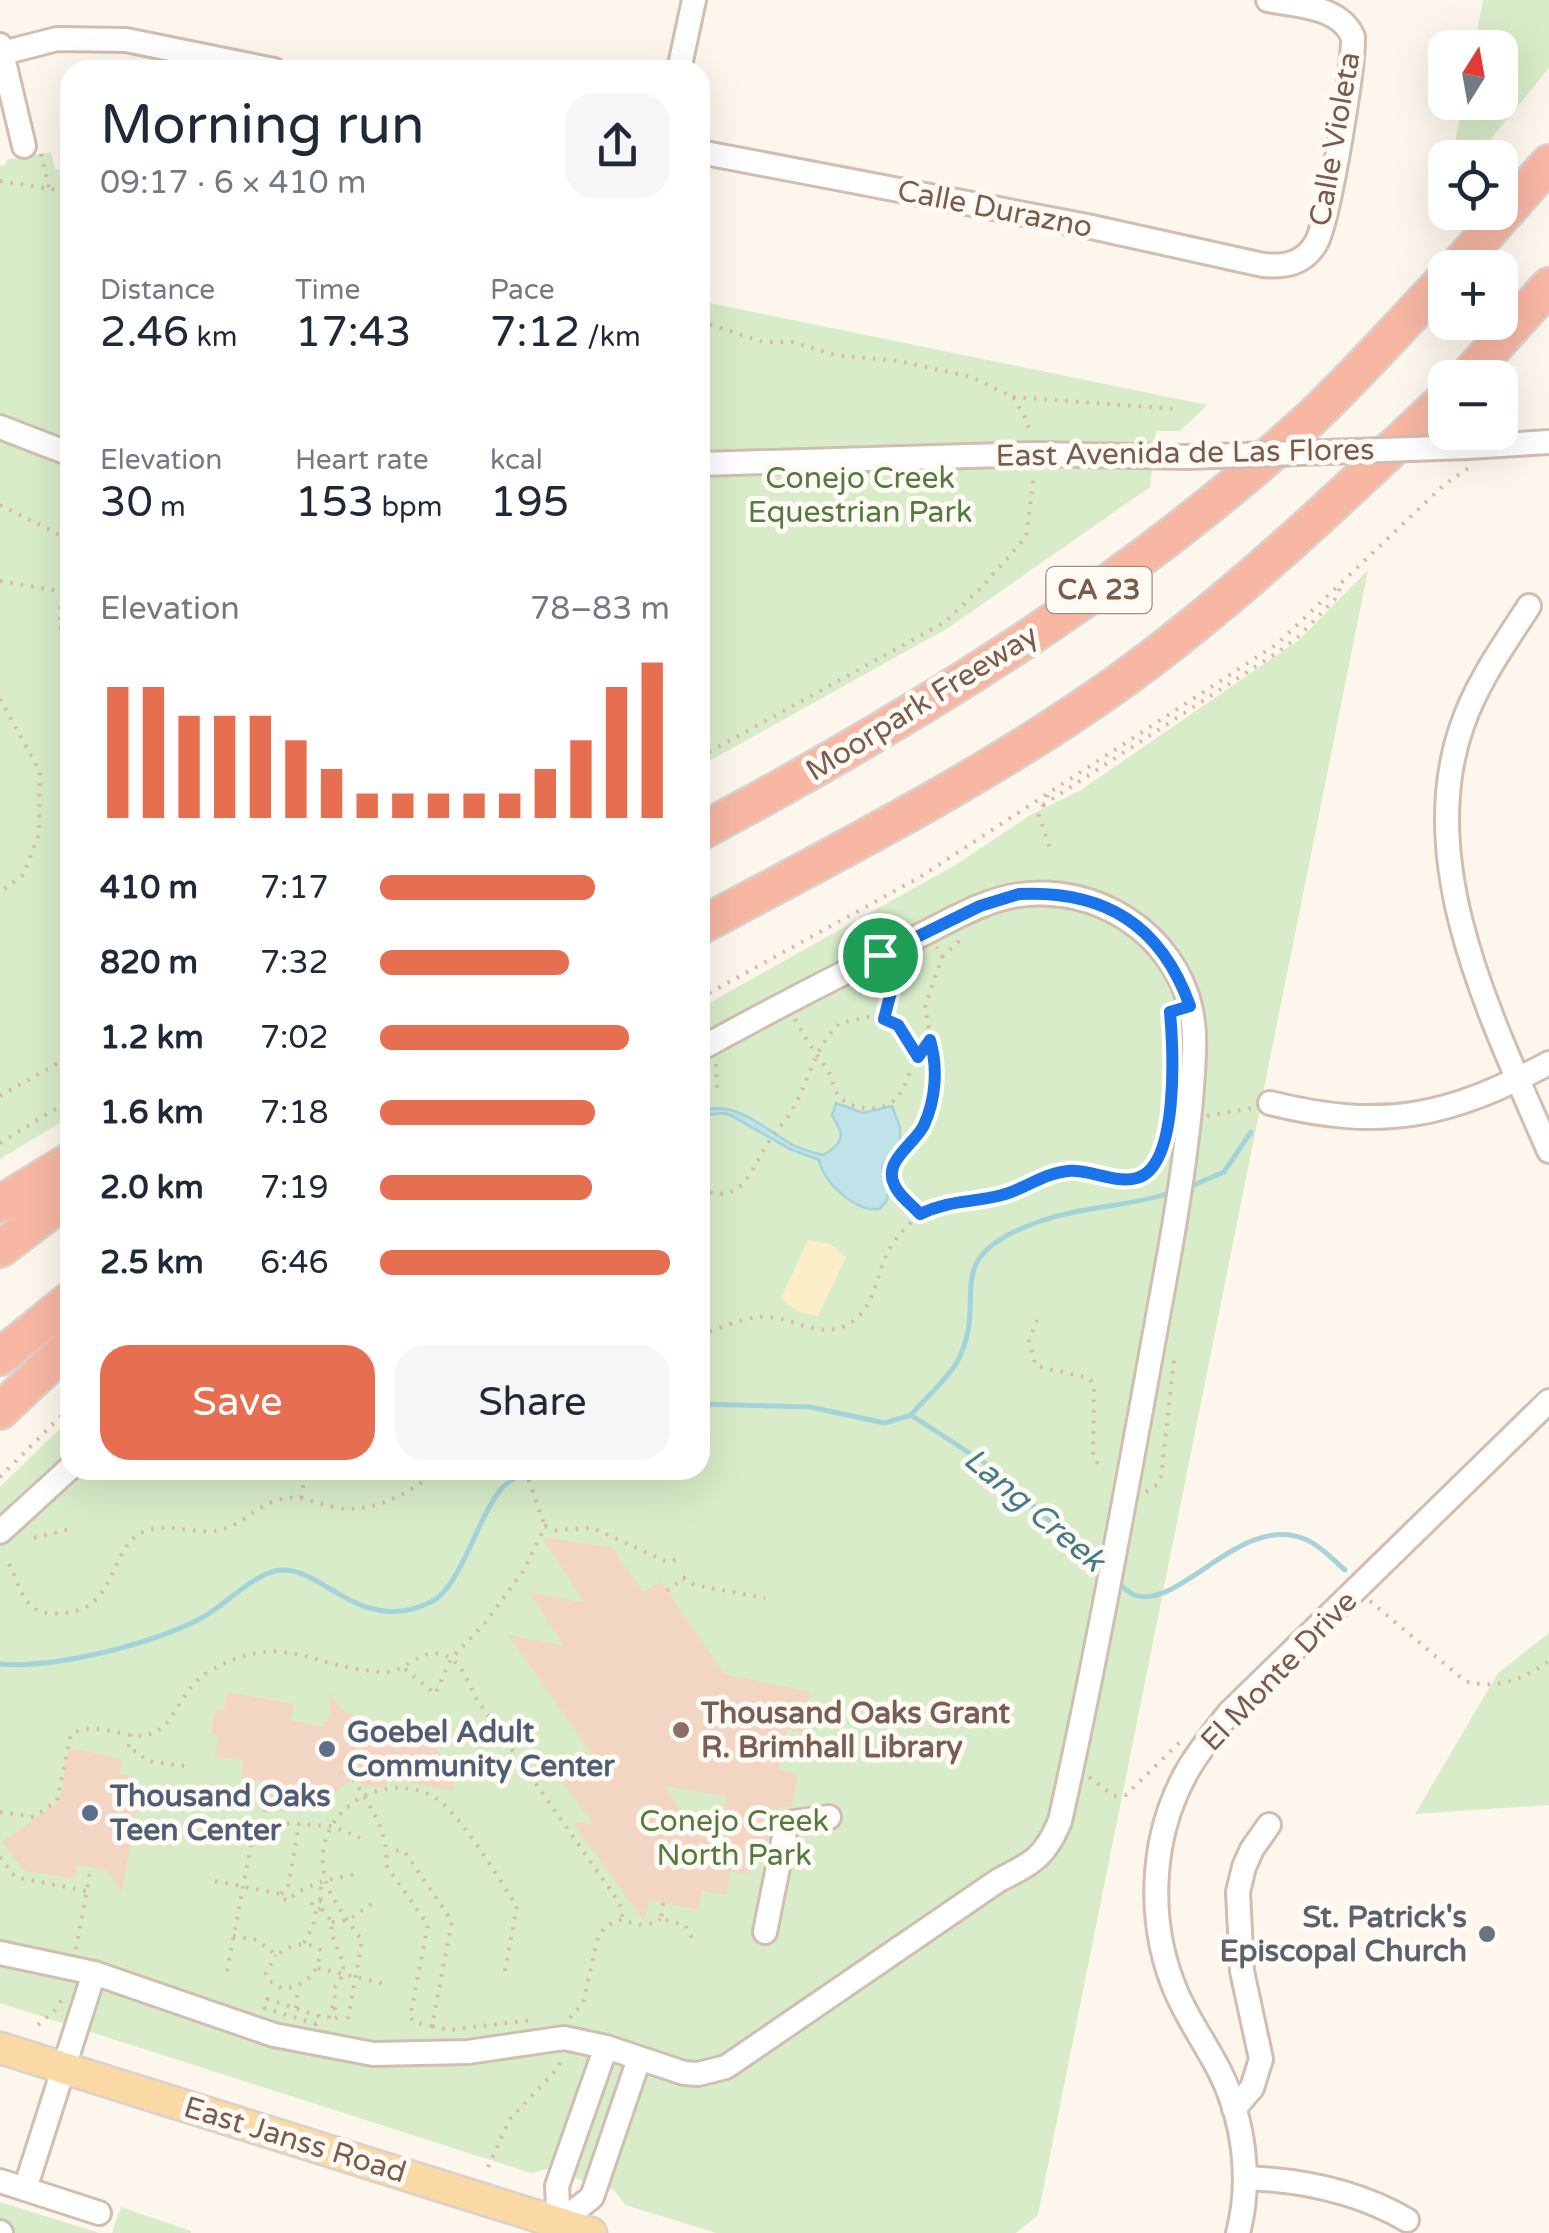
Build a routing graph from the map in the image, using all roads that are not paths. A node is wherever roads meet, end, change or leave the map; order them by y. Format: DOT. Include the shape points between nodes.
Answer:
graph roads {
  1 [pos="694,0"];
  2 [pos="1268,0"];
  3 [pos="2,49"];
  4 [pos="225,60"];
  5 [pos="681,60"];
  6 [pos="24,146"];
  7 [pos="710,154"];
  8 [pos="1549,163"];
  9 [pos="1472,250"];
  10 [pos="1290,265"];
  11 [pos="1549,286"];
  12 [pos="1428,297"];
  13 [pos="1482,360"];
  14 [pos="1428,415"];
  15 [pos="0,427"];
  16 [pos="1549,442"];
  17 [pos="60,450"];
  18 [pos="710,464"];
  19 [pos="1529,606"];
  20 [pos="710,826"];
  21 [pos="710,921"];
  22 [pos="710,1044"];
  23 [pos="1549,1063"];
  24 [pos="1518,1079"];
  25 [pos="1270,1102"];
  26 [pos="1549,1150"];
  27 [pos="60,1167"];
  28 [pos="0,1204"];
  29 [pos="60,1204"];
  30 [pos="0,1249"];
  31 [pos="60,1308"];
  32 [pos="60,1354"];
  33 [pos="0,1357"];
  34 [pos="1549,1402"];
  35 [pos="0,1411"];
  36 [pos="60,1477"];
  37 [pos="0,1532"];
  38 [pos="829,1817"];
  39 [pos="1269,1825"];
  40 [pos="764,1932"];
  41 [pos="0,1953"];
  42 [pos="94,1973"];
  43 [pos="606,2047"];
  44 [pos="0,2048"];
  45 [pos="639,2059"];
  46 [pos="64,2068"];
  47 [pos="1234,2108"];
  48 [pos="1245,2178"];
  49 [pos="0,2181"];
  50 [pos="26,2189"];
  51 [pos="100,2213"];
  52 [pos="1407,2220"];
  53 [pos="556,2228"];
  54 [pos="591,2233"];
  55 [pos="1238,2233"];
  1 -- 5 [label="street"];
  2 -- 10 [label="street, Calle Violeta" via="1333,14 1352,37 1318,240"];
  3 -- 4 [label="street" via="126,40"];
  3 -- 6 [label="street"];
  7 -- 10 [label="street, Calle Durazno" via="1263,265"];
  8 -- 9 [label="highway"];
  11 -- 13 [label="highway"];
  12 -- 20 [label="highway, Moorpark Freeway / CA 23" via="1310,419 1081,603 920,709"];
  14 -- 21 [label="highway, CA 23" via="1262,570 1122,680 893,823"];
  15 -- 17 [label="street"];
  16 -- 18 [label="street, East Avenida de Las Flores, bridge" via="1470,457"];
  19 -- 24 [label="street" via="1483,676 1461,728 1446,833 1462,934"];
  22 -- 45 [label="street" via="930,930 1002,898 1038,894 1094,902 1138,926 1167,956 1190,1006 1194,1050 1183,1172 1127,1491 1071,1772 1050,1844 1036,1861 726,2067 684,2074"];
  23 -- 24 [label="street"];
  24 -- 25 [label="street" via="1464,1104 1400,1118 1346,1117"];
  24 -- 26 [label="street"];
  27 -- 28 [label="highway"];
  29 -- 30 [label="highway"];
  31 -- 33 [label="highway"];
  32 -- 35 [label="highway"];
  34 -- 47 [label="street, El Monte Drive" via="1230,1713 1201,1749 1168,1813 1156,1898 1167,1963"];
  36 -- 37 [label="street"];
  38 -- 40 [label="street" via="786,1827"];
  39 -- 47 [label="street" via="1240,1880 1242,1971 1261,2059 1252,2088"];
  41 -- 42 [label="street"];
  42 -- 43 [label="street" via="274,2035 373,2054 468,2052 564,2038"];
  42 -- 46 [label="street"];
  43 -- 45 [label="street"];
  43 -- 53 [label="street" via="558,2186"];
  44 -- 46 [label="main road, East Janss Road"];
  45 -- 53 [label="street" via="592,2198"];
  46 -- 50 [label="street"];
  46 -- 53 [label="main road, East Janss Road"];
  47 -- 48 [label="street, El Monte Drive"];
  48 -- 52 [label="street" via="1352,2193"];
  48 -- 55 [label="street, El Monte Drive"];
  49 -- 50 [label="street"];
  50 -- 51 [label="street"];
  53 -- 54 [label="main road, East Janss Road"];
}
